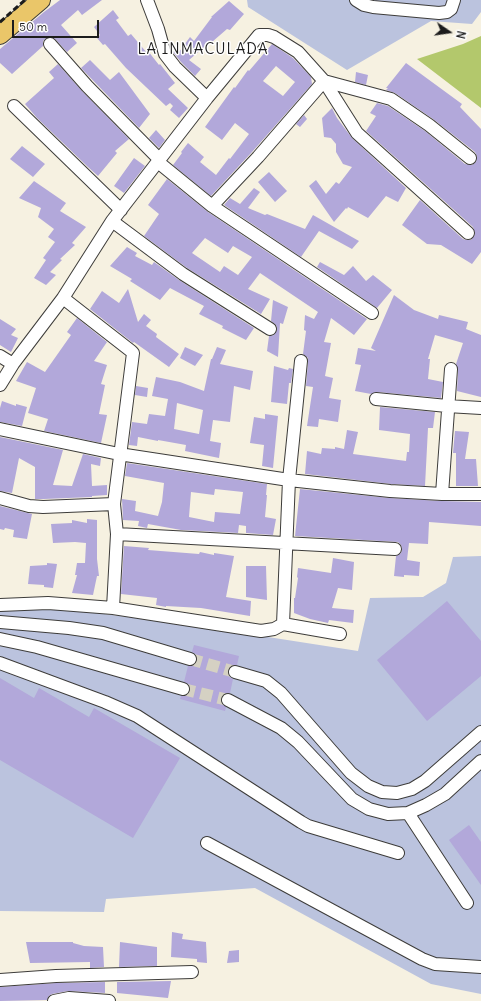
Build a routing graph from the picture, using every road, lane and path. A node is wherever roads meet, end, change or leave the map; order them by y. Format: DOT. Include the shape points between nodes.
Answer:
graph roads {
  1 [pos="41,0"];
  2 [pos="147,0"];
  3 [pos="356,0"];
  4 [pos="454,0"];
  5 [pos="0,35"];
  6 [pos="50,44"];
  7 [pos="324,81"];
  8 [pos="207,98"];
  9 [pos="14,106"];
  10 [pos="470,158"];
  11 [pos="159,161"];
  12 [pos="212,206"];
  13 [pos="121,210"];
  14 [pos="112,221"];
  15 [pos="468,233"];
  16 [pos="63,298"];
  17 [pos="372,313"];
  18 [pos="270,329"];
  19 [pos="0,356"];
  20 [pos="300,361"];
  21 [pos="13,364"];
  22 [pos="450,369"];
  23 [pos="0,385"];
  24 [pos="376,400"];
  25 [pos="447,406"];
  26 [pos="481,408"];
  27 [pos="0,429"];
  28 [pos="119,454"];
  29 [pos="288,480"];
  30 [pos="442,494"];
  31 [pos="481,494"];
  32 [pos="0,498"];
  33 [pos="114,504"];
  34 [pos="117,534"];
  35 [pos="286,543"];
  36 [pos="395,549"];
  37 [pos="0,605"];
  38 [pos="113,608"];
  39 [pos="0,622"];
  40 [pos="283,624"];
  41 [pos="340,634"];
  42 [pos="0,639"];
  43 [pos="190,659"];
  44 [pos="0,663"];
  45 [pos="235,672"];
  46 [pos="183,689"];
  47 [pos="228,700"];
  48 [pos="481,732"];
  49 [pos="481,761"];
  50 [pos="408,813"];
  51 [pos="208,843"];
  52 [pos="398,853"];
  53 [pos="467,903"];
  54 [pos="481,967"];
  55 [pos="192,972"];
  56 [pos="0,980"];
  57 [pos="54,1001"];
  58 [pos="109,1001"];
  1 -- 5 [label="highway"];
  2 -- 8 [label="street" via="165,54"];
  3 -- 4 [label="street" via="373,7 439,13 447,12"];
  6 -- 11 [label="street"];
  7 -- 8 [label="street" via="298,52 274,37 259,35"];
  7 -- 10 [label="street" via="391,99"];
  7 -- 12 [label="street"];
  7 -- 15 [label="street" via="357,133"];
  8 -- 11 [label="street"];
  9 -- 13 [label="street"];
  11 -- 12 [label="street"];
  11 -- 13 [label="street"];
  12 -- 17 [label="street"];
  13 -- 14 [label="street"];
  14 -- 16 [label="street"];
  14 -- 18 [label="street" via="183,274"];
  16 -- 21 [label="street"];
  16 -- 28 [label="street" via="131,350"];
  19 -- 21 [label="street"];
  20 -- 29 [label="street"];
  21 -- 23 [label="street"];
  22 -- 25 [label="street"];
  24 -- 25 [label="street"];
  25 -- 26 [label="street"];
  25 -- 30 [label="street"];
  27 -- 28 [label="street"];
  28 -- 29 [label="street"];
  28 -- 33 [label="street"];
  29 -- 30 [label="street"];
  29 -- 35 [label="street"];
  30 -- 31 [label="street"];
  32 -- 33 [label="street" via="29,506"];
  33 -- 34 [label="street"];
  34 -- 35 [label="street"];
  34 -- 38 [label="street"];
  35 -- 36 [label="street"];
  35 -- 40 [label="street"];
  37 -- 38 [label="street" via="48,603"];
  38 -- 40 [label="street" via="261,631 274,629"];
  39 -- 43 [label="street" via="103,633"];
  40 -- 41 [label="street"];
  42 -- 46 [label="street" via="37,647"];
  44 -- 52 [label="street" via="137,716 308,826"];
  45 -- 48 [label="street" via="266,681 281,693 351,773 368,786 382,792 397,793 412,789 425,781"];
  47 -- 50 [label="street" via="281,728 298,742 352,799 363,806 388,814"];
  49 -- 50 [label="street" via="445,794"];
  50 -- 53 [label="street"];
  51 -- 54 [label="street" via="422,959 435,964"];
  55 -- 56 [label="street"];
  57 -- 58 [label="street" via="69,998"];
}
